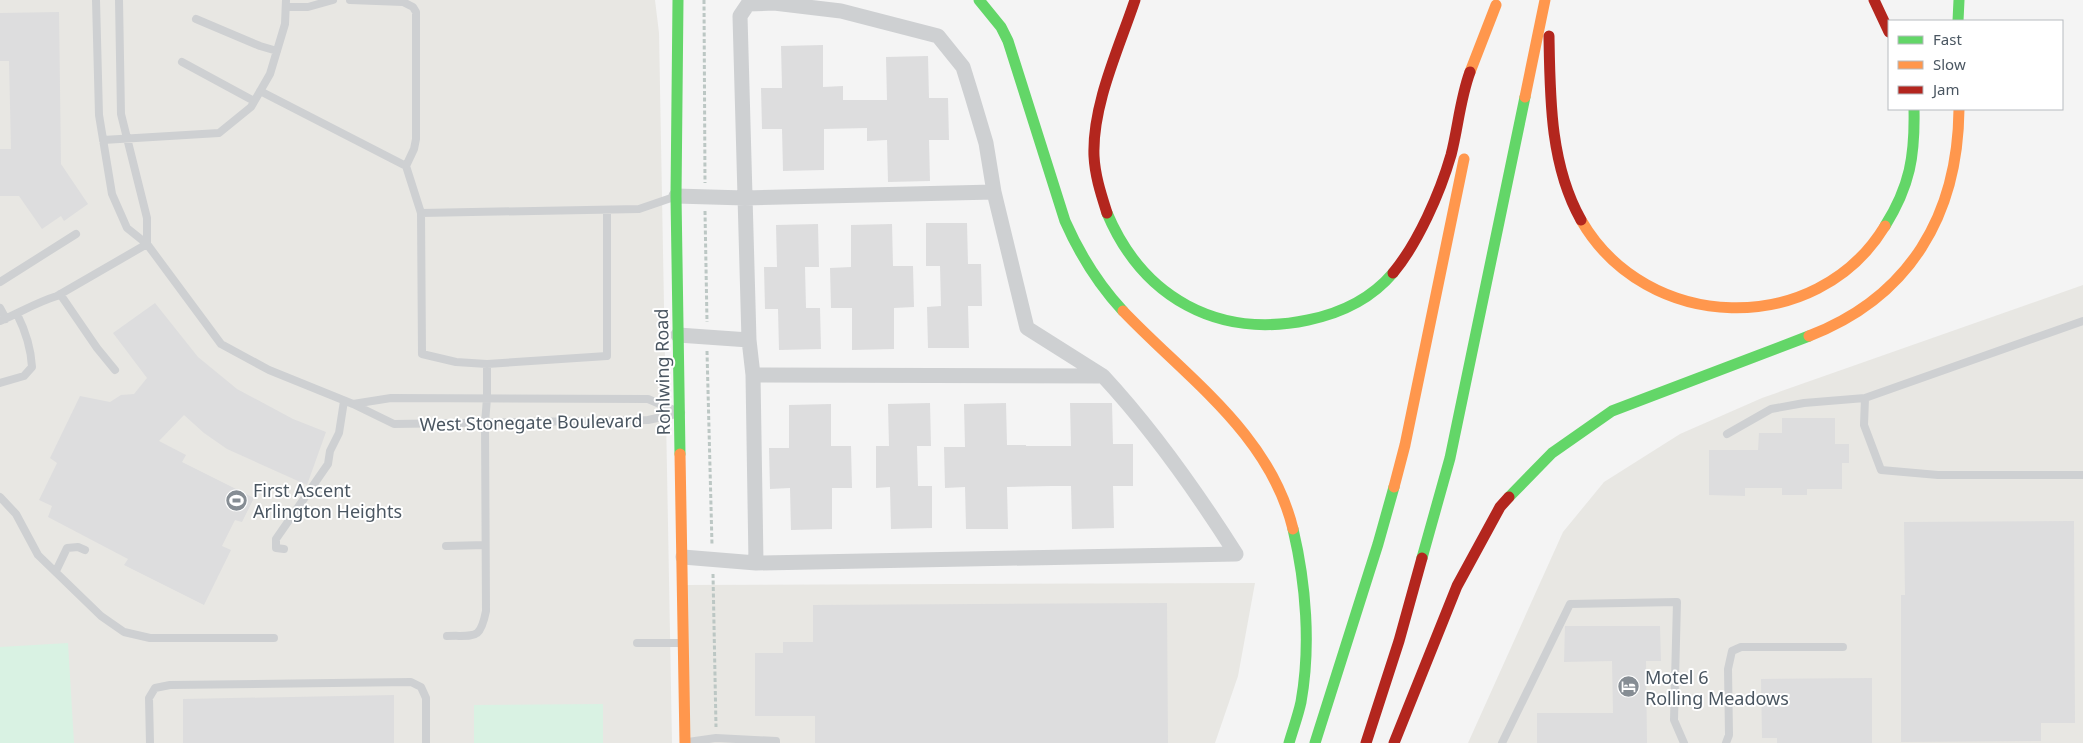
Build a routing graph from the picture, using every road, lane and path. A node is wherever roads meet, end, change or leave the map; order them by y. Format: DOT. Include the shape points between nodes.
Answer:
graph roads {
  1 [pos="96,0"];
  2 [pos="119,0"];
  3 [pos="333,0"];
  4 [pos="350,0"];
  5 [pos="678,0"];
  6 [pos="704,0"];
  7 [pos="979,0"];
  8 [pos="1135,0"];
  9 [pos="1546,0"];
  10 [pos="1874,0"];
  11 [pos="1959,0"];
  12 [pos="1496,3"];
  13 [pos="286,4"];
  14 [pos="196,19"];
  15 [pos="1958,20"];
  16 [pos="1888,30"];
  17 [pos="277,51"];
  18 [pos="182,62"];
  19 [pos="1482,74"];
  20 [pos="260,92"];
  21 [pos="254,101"];
  22 [pos="1914,110"];
  23 [pos="1959,110"];
  24 [pos="103,140"];
  25 [pos="126,140"];
  26 [pos="1465,152"];
  27 [pos="406,166"];
  28 [pos="994,192"];
  29 [pos="676,196"];
  30 [pos="705,198"];
  31 [pos="745,198"];
  32 [pos="607,210"];
  33 [pos="421,213"];
  34 [pos="76,234"];
  35 [pos="147,244"];
  36 [pos="0,282"];
  37 [pos="60,294"];
  38 [pos="0,308"];
  39 [pos="17,314"];
  40 [pos="3,320"];
  41 [pos="2083,321"];
  42 [pos="678,335"];
  43 [pos="707,337"];
  44 [pos="749,340"];
  45 [pos="487,364"];
  46 [pos="116,370"];
  47 [pos="753,375"];
  48 [pos="1103,376"];
  49 [pos="0,383"];
  50 [pos="488,398"];
  51 [pos="1864,398"];
  52 [pos="344,401"];
  53 [pos="353,404"];
  54 [pos="681,413"];
  55 [pos="485,423"];
  56 [pos="1727,434"];
  57 [pos="2083,475"];
  58 [pos="0,498"];
  59 [pos="485,545"];
  60 [pos="446,546"];
  61 [pos="284,549"];
  62 [pos="85,550"];
  63 [pos="683,557"];
  64 [pos="712,559"];
  65 [pos="756,563"];
  66 [pos="56,572"];
  67 [pos="447,636"];
  68 [pos="274,638"];
  69 [pos="637,643"];
  70 [pos="684,643"];
  71 [pos="1843,646"];
  72 [pos="716,738"];
  73 [pos="685,742"];
  74 [pos="150,743"];
  75 [pos="426,743"];
  76 [pos="776,743"];
  77 [pos="1288,743"];
  78 [pos="1314,743"];
  79 [pos="1366,743"];
  80 [pos="1394,743"];
  81 [pos="1502,743"];
  82 [pos="1684,743"];
  83 [pos="1726,743"];
  1 -- 24 [label="lane, West Stonegate Boulevard" via="99,115"];
  2 -- 25 [label="lane" via="121,114"];
  3 -- 13 [label="lane" via="308,7"];
  4 -- 27 [label="lane" via="403,2 416,12 416,139"];
  5 -- 29 [label="main road, Rohlwing Road"];
  6 -- 30 [label="path"];
  7 -- 77 [label="main road" via="1008,41 1065,222 1086,267 1113,300 1239,426 1262,456 1280,490 1295,536 1306,623 1299,709"];
  8 -- 12 [label="main road" via="1097,119 1094,140 1095,173 1111,227 1144,276 1166,294 1212,317 1236,324 1265,326 1312,321 1336,313 1386,283 1406,258 1425,224 1450,156 1464,91"];
  9 -- 22 [label="main road" via="1550,88 1561,167 1573,207 1594,241 1622,270 1644,285 1694,304 1727,309 1767,306 1810,292 1834,279 1867,252 1895,212 1913,164"];
  9 -- 79 [label="main road" via="1450,458 1399,641"];
  10 -- 16 [label="main road"];
  11 -- 15 [label="main road"];
  12 -- 19 [label="main road"];
  13 -- 17 [label="lane" via="285,24"];
  14 -- 17 [label="lane"];
  17 -- 20 [label="lane"];
  18 -- 21 [label="lane"];
  20 -- 21 [label="lane"];
  20 -- 27 [label="lane"];
  21 -- 25 [label="lane" via="219,133"];
  23 -- 80 [label="main road" via="1953,180 1935,228 1914,260 1868,306 1843,322 1612,411 1552,453 1500,507 1457,586"];
  24 -- 25 [label="lane"];
  24 -- 35 [label="lane, West Stonegate Boulevard" via="112,194 127,228"];
  25 -- 35 [label="lane" via="147,218"];
  26 -- 78 [label="main road" via="1405,445 1375,553"];
  27 -- 33 [label="lane"];
  28 -- 31 [label="street"];
  28 -- 31 [label="street" via="986,143 963,67 938,36 841,11 774,2 748,4 740,16"];
  28 -- 48 [label="street" via="1027,328"];
  29 -- 30 [label="street"];
  29 -- 32 [label="lane" via="639,209"];
  29 -- 42 [label="main road, Rohlwing Road"];
  30 -- 31 [label="street"];
  30 -- 43 [label="path"];
  31 -- 44 [label="street"];
  32 -- 33 [label="lane"];
  32 -- 45 [label="lane" via="607,356"];
  33 -- 45 [label="lane" via="422,354 456,362"];
  34 -- 36 [label="lane"];
  35 -- 37 [label="lane"];
  35 -- 52 [label="lane, West Stonegate Boulevard" via="221,344 269,370"];
  37 -- 39 [label="lane"];
  37 -- 46 [label="lane"];
  38 -- 40 [label="lane"];
  39 -- 40 [label="lane"];
  39 -- 49 [label="lane" via="32,354 32,368 24,376"];
  41 -- 51 [label="lane"];
  42 -- 43 [label="street"];
  42 -- 54 [label="main road, Rohlwing Road"];
  43 -- 44 [label="street"];
  43 -- 64 [label="path"];
  44 -- 47 [label="street"];
  45 -- 50 [label="lane"];
  47 -- 48 [label="street"];
  47 -- 65 [label="street"];
  48 -- 65 [label="street" via="1155,437 1236,554"];
  50 -- 53 [label="lane, West Stonegate Boulevard" via="391,398"];
  50 -- 54 [label="lane, West Stonegate Boulevard" via="648,399"];
  50 -- 55 [label="lane"];
  51 -- 56 [label="lane" via="1771,409"];
  51 -- 57 [label="lane" via="1864,425 1881,470 1938,475"];
  52 -- 53 [label="lane, West Stonegate Boulevard"];
  52 -- 61 [label="lane" via="339,434 330,451 328,464 276,539 276,548"];
  53 -- 55 [label="lane, West Stonegate Boulevard" via="394,424"];
  54 -- 55 [label="lane, West Stonegate Boulevard" via="648,420"];
  54 -- 63 [label="main road, Rohlwing Road"];
  55 -- 59 [label="lane"];
  58 -- 66 [label="lane" via="16,514 38,555"];
  59 -- 60 [label="lane"];
  59 -- 67 [label="lane" via="486,611 482,628 474,635"];
  62 -- 66 [label="lane" via="67,548"];
  63 -- 64 [label="street"];
  63 -- 70 [label="main road, Rohlwing Road"];
  64 -- 65 [label="street"];
  64 -- 72 [label="path"];
  66 -- 68 [label="lane" via="101,616 124,632 150,638"];
  69 -- 70 [label="lane"];
  70 -- 73 [label="main road, Rohlwing Road"];
  71 -- 83 [label="lane" via="1741,647 1732,651 1728,669 1729,735"];
  72 -- 73 [label="lane"];
  72 -- 76 [label="lane"];
  74 -- 75 [label="lane" via="149,698 155,688 170,685 411,682 421,687 426,698"];
  81 -- 82 [label="lane" via="1570,604 1677,602 1674,720"];
}
